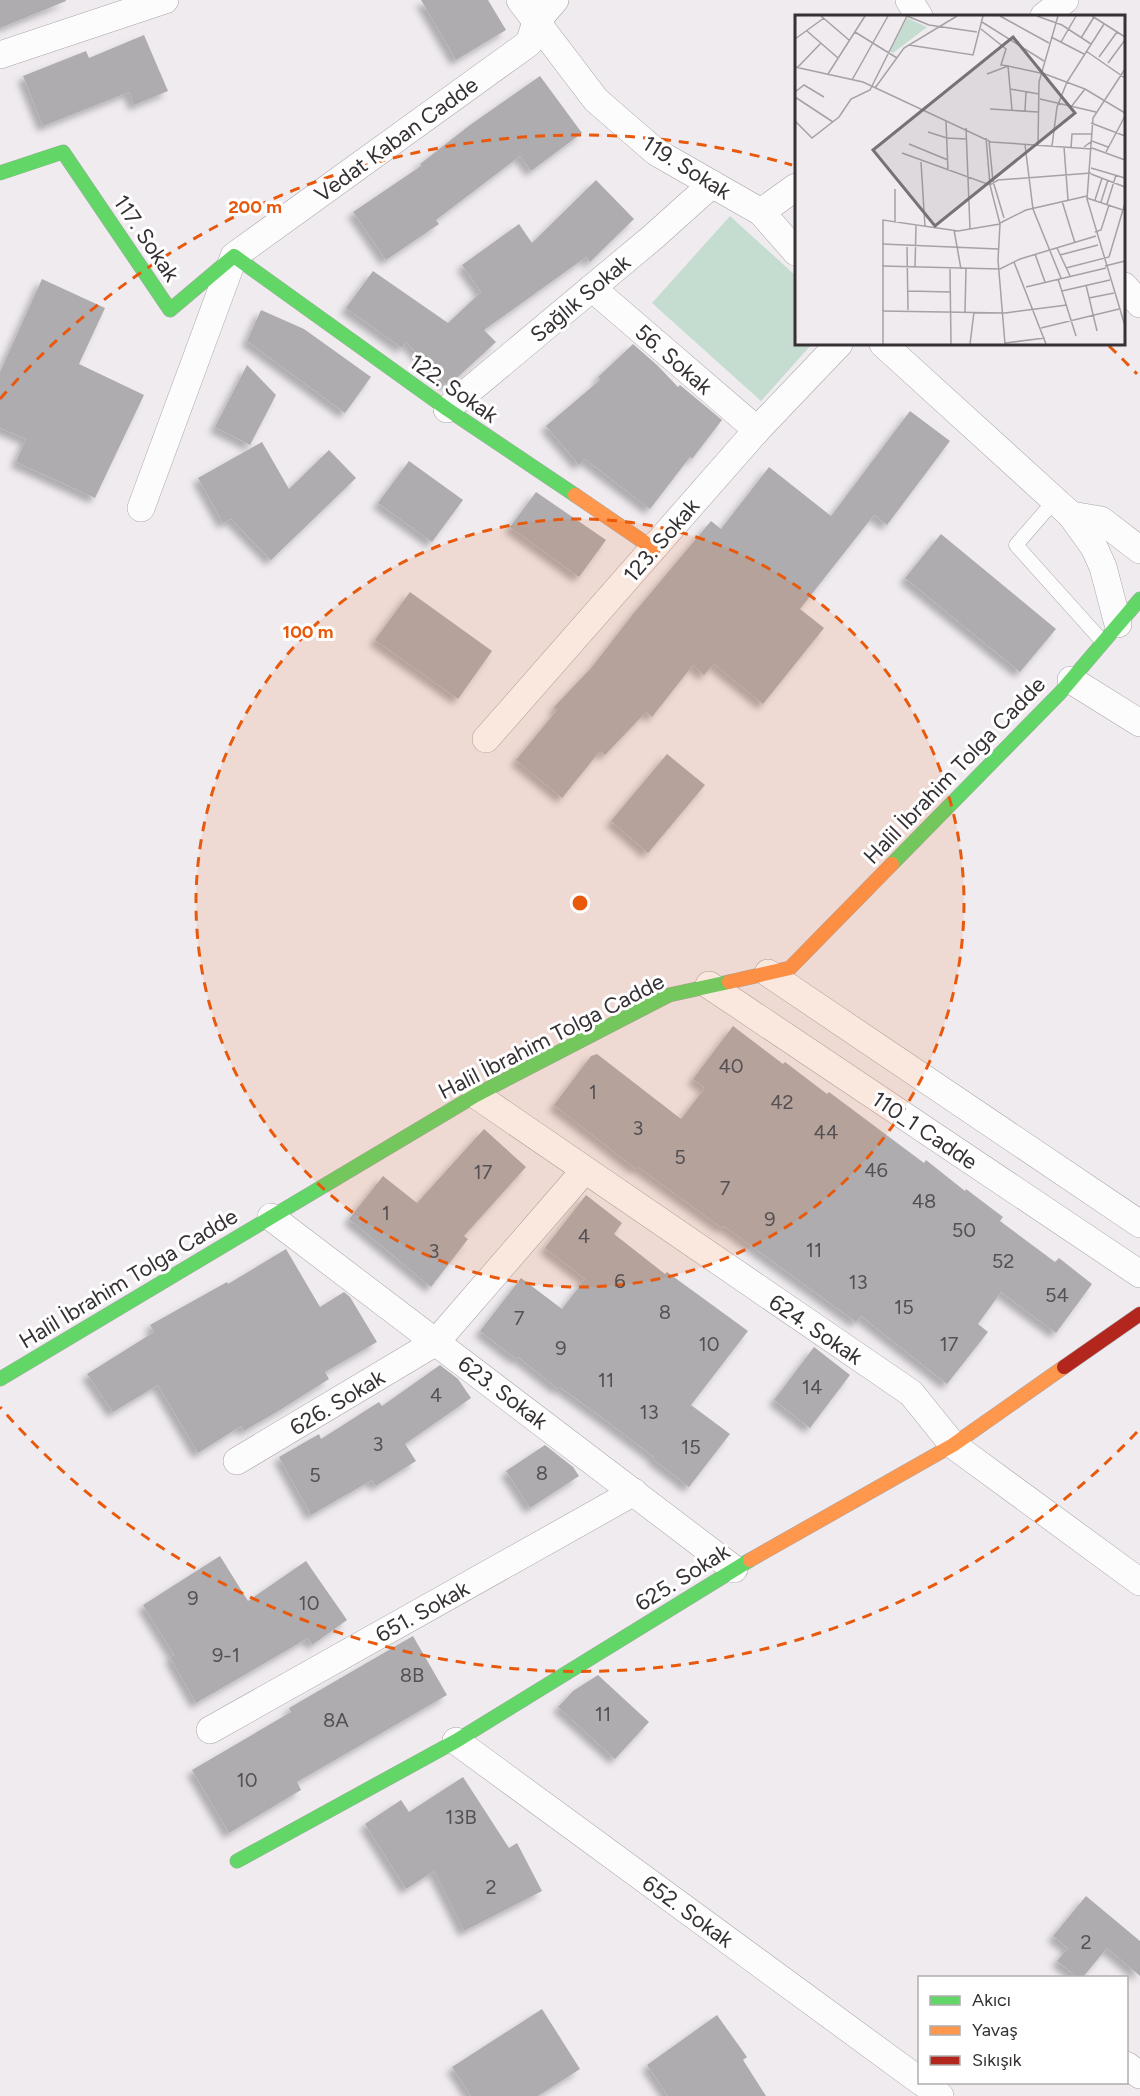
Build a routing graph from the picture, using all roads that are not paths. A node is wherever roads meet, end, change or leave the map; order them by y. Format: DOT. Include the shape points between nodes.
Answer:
graph roads {
  1 [pos="165,0"];
  2 [pos="520,0"];
  3 [pos="555,0"];
  4 [pos="909,0"];
  5 [pos="1065,0"];
  6 [pos="918,15"];
  7 [pos="1045,15"];
  8 [pos="536,22"];
  9 [pos="0,55"];
  10 [pos="0,172"];
  11 [pos="712,184"];
  12 [pos="795,188"];
  13 [pos="761,212"];
  14 [pos="795,251"];
  15 [pos="234,256"];
  16 [pos="1125,287"];
  17 [pos="592,288"];
  18 [pos="1140,304"];
  19 [pos="838,345"];
  20 [pos="884,345"];
  21 [pos="447,409"];
  22 [pos="757,430"];
  23 [pos="141,508"];
  24 [pos="1063,508"];
  25 [pos="654,549"];
  26 [pos="1140,550"];
  27 [pos="1140,599"];
  28 [pos="1111,633"];
  29 [pos="1071,680"];
  30 [pos="1140,723"];
  31 [pos="486,739"];
  32 [pos="768,973"];
  33 [pos="710,985"];
  34 [pos="476,1095"];
  35 [pos="584,1171"];
  36 [pos="271,1217"];
  37 [pos="1140,1224"];
  38 [pos="1140,1274"];
  39 [pos="1140,1314"];
  40 [pos="436,1342"];
  41 [pos="0,1379"];
  42 [pos="953,1445"];
  43 [pos="237,1461"];
  44 [pos="634,1492"];
  45 [pos="734,1569"];
  46 [pos="1140,1582"];
  47 [pos="210,1731"];
  48 [pos="456,1741"];
  49 [pos="237,1861"];
  50 [pos="918,2080"];
  51 [pos="924,2084"];
  52 [pos="940,2096"];
  1 -- 9 [label="street"];
  2 -- 8 [label="street, 119. Sokak"];
  3 -- 8 [label="street, Vedat Kaban Cadde"];
  4 -- 6 [label="street"];
  5 -- 7 [label="street"];
  8 -- 11 [label="street, 119. Sokak" via="596,100 656,152"];
  8 -- 15 [label="street, Vedat Kaban Cadde" via="529,43"];
  10 -- 15 [label="street, 117. Sokak" via="63,152 170,310"];
  11 -- 13 [label="street, 119. Sokak"];
  11 -- 17 [label="street, Sağlık Sokak"];
  12 -- 13 [label="street"];
  13 -- 14 [label="street, 119. Sokak"];
  15 -- 21 [label="street, 122. Sokak"];
  15 -- 23 [label="street"];
  16 -- 18 [label="street"];
  17 -- 21 [label="street, Sağlık Sokak"];
  17 -- 22 [label="street, 56. Sokak"];
  19 -- 22 [label="street, 123. Sokak"];
  20 -- 24 [label="street"];
  21 -- 25 [label="street, 122. Sokak"];
  22 -- 25 [label="street, 123. Sokak"];
  24 -- 26 [label="street" via="1101,520"];
  24 -- 28 [label="street" via="1094,547 1103,567"];
  24 -- 28 [label="lane" via="1016,545"];
  25 -- 31 [label="street, 123. Sokak"];
  27 -- 28 [label="street, Halil İbrahim Tolga Cadde"];
  28 -- 29 [label="street, Halil İbrahim Tolga Cadde"];
  29 -- 30 [label="street"];
  29 -- 32 [label="street, Halil İbrahim Tolga Cadde" via="790,968"];
  32 -- 33 [label="street, Halil İbrahim Tolga Cadde"];
  32 -- 37 [label="street, 110_1 Cadde"];
  33 -- 34 [label="street, Halil İbrahim Tolga Cadde" via="669,995"];
  33 -- 38 [label="street, 110_1 Cadde"];
  34 -- 35 [label="street, 624. Sokak"];
  34 -- 36 [label="street, Halil İbrahim Tolga Cadde"];
  35 -- 40 [label="street, 626. Sokak"];
  35 -- 42 [label="street, 624. Sokak" via="911,1394"];
  36 -- 40 [label="street, 623. Sokak"];
  36 -- 41 [label="street, Halil İbrahim Tolga Cadde"];
  39 -- 42 [label="street, 625. Sokak"];
  40 -- 43 [label="street, 626. Sokak"];
  40 -- 44 [label="street, 623. Sokak"];
  42 -- 45 [label="street, 625. Sokak"];
  42 -- 46 [label="street, 624. Sokak"];
  44 -- 45 [label="street, 623. Sokak"];
  44 -- 47 [label="street, 651. Sokak"];
  45 -- 48 [label="street, 625. Sokak"];
  48 -- 49 [label="street, 625. Sokak"];
  48 -- 50 [label="street, 652. Sokak"];
  51 -- 52 [label="street, 652. Sokak"];
}
